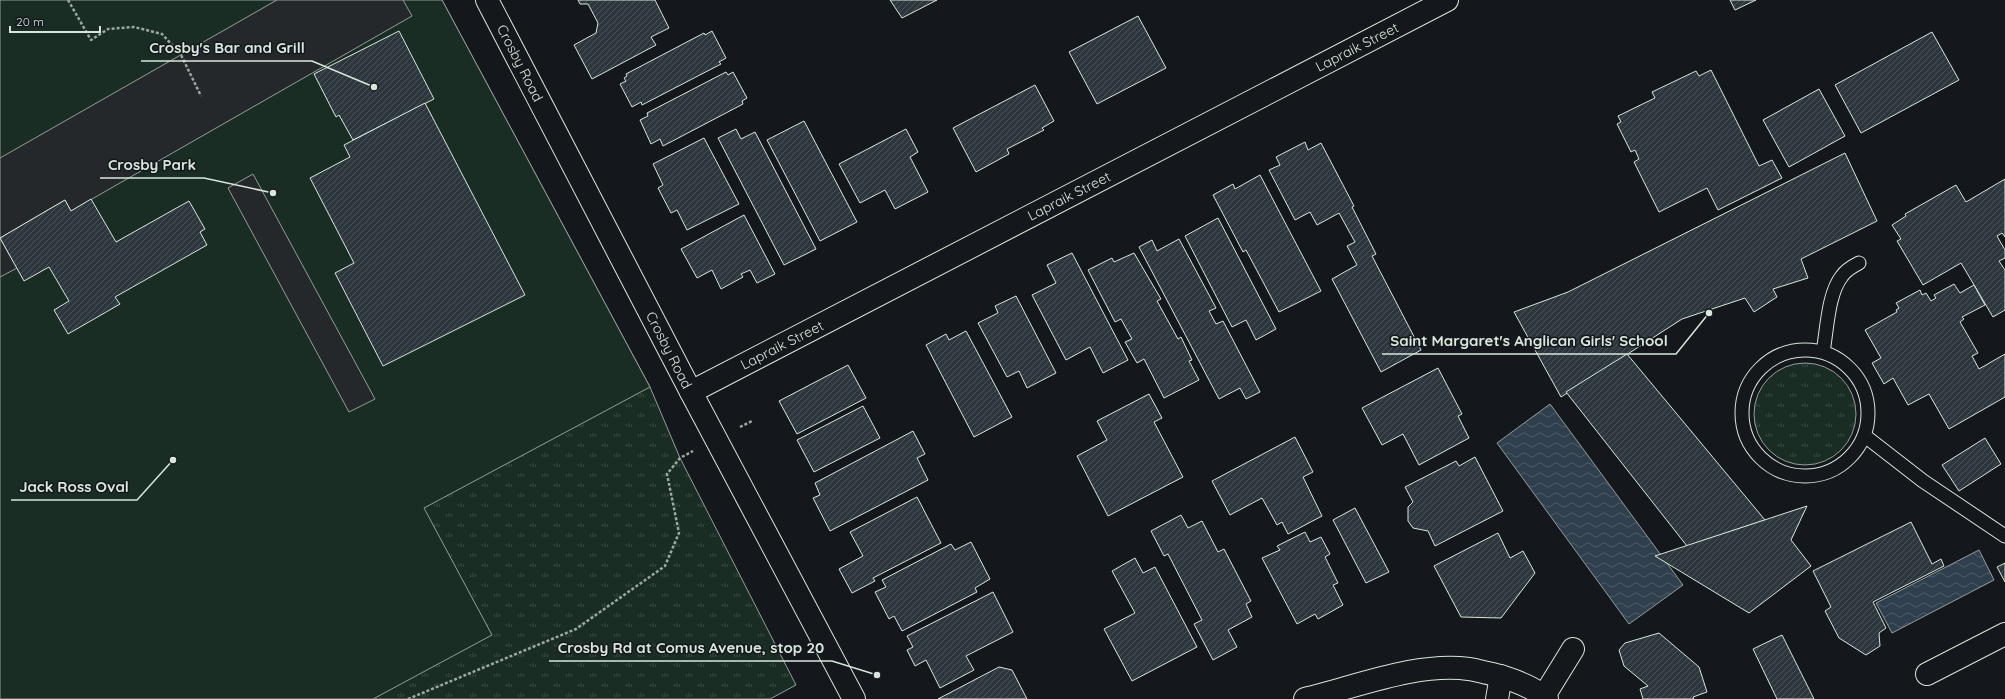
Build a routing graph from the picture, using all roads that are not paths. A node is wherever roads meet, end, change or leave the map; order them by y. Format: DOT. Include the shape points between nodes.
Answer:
graph roads {
  1 [pos="487,0"];
  2 [pos="1447,0"];
  3 [pos="1859,263"];
  4 [pos="1824,352"];
  5 [pos="691,392"];
  6 [pos="1865,436"];
  7 [pos="2005,536"];
  8 [pos="2005,634"];
  9 [pos="1573,649"];
  10 [pos="1927,674"];
  11 [pos="1501,676"];
  12 [pos="1546,698"];
  13 [pos="854,699"];
  14 [pos="1305,699"];
  15 [pos="1497,699"];
  1 -- 5 [label="street, Crosby Road"];
  2 -- 5 [label="street, Lapraik Street"];
  3 -- 4 [label="lane" via="1842,275 1837,283"];
  4 -- 6 [label="lane" via="1837,358 1859,378 1868,406"];
  4 -- 6 [label="lane" via="1804,349 1785,353 1768,361 1754,375 1745,392 1742,412 1744,432 1753,450 1767,464 1784,473 1804,477 1823,474 1841,466 1855,453"];
  5 -- 13 [label="street, Crosby Road"];
  6 -- 7 [label="lane" via="1923,481"];
  8 -- 10 [label="street"];
  9 -- 12 [label="street"];
  11 -- 12 [label="street" via="1521,683"];
  11 -- 14 [label="street" via="1469,669 1427,670"];
  11 -- 15 [label="street"];
}
